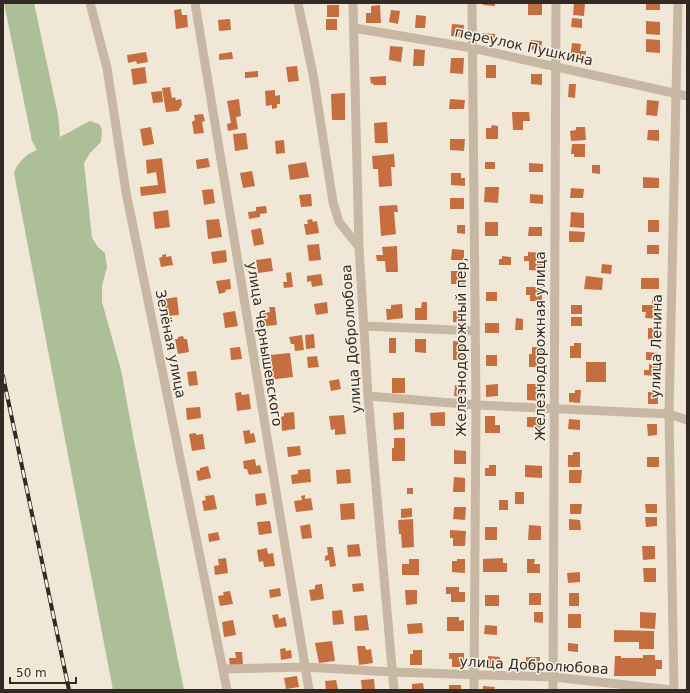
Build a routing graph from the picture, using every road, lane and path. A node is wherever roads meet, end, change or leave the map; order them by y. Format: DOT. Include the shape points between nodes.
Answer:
graph roads {
  1 [pos="90,3"];
  2 [pos="195,3"];
  3 [pos="298,3"];
  4 [pos="353,3"];
  5 [pos="472,3"];
  6 [pos="556,3"];
  7 [pos="678,3"];
  8 [pos="354,28"];
  9 [pos="472,48"];
  10 [pos="555,68"];
  11 [pos="676,92"];
  12 [pos="687,96"];
  13 [pos="360,247"];
  14 [pos="364,326"];
  15 [pos="475,331"];
  16 [pos="368,396"];
  17 [pos="476,405"];
  18 [pos="554,408"];
  19 [pos="669,414"];
  20 [pos="687,420"];
  21 [pos="305,667"];
  22 [pos="223,669"];
  23 [pos="392,672"];
  24 [pos="474,676"];
  25 [pos="553,677"];
  26 [pos="227,690"];
  27 [pos="309,690"];
  28 [pos="394,690"];
  29 [pos="474,690"];
  30 [pos="553,690"];
  31 [pos="673,690"];
  1 -- 22 [label="street, Зелёная улица" via="107,68 126,192"];
  2 -- 21 [label="street, улица Чернышевского"];
  3 -- 13 [label="street" via="313,74 333,202 339,222"];
  4 -- 8 [label="street, улица Добролюбова"];
  5 -- 9 [label="street, Железнодорожный пер,"];
  6 -- 10 [label="street, Железнодорожная улица"];
  7 -- 11 [label="street, улица Ленина"];
  8 -- 9 [label="street, переулок Пушкина"];
  8 -- 13 [label="street, улица Добролюбова"];
  9 -- 10 [label="street, переулок Пушкина"];
  9 -- 15 [label="street, Железнодорожный пер,"];
  10 -- 11 [label="street, переулок Пушкина"];
  10 -- 18 [label="street, Железнодорожная улица"];
  11 -- 12 [label="street, переулок Пушкина"];
  11 -- 19 [label="street, улица Ленина"];
  13 -- 14 [label="street, улица Добролюбова"];
  14 -- 15 [label="street"];
  14 -- 16 [label="street, улица Добролюбова"];
  15 -- 17 [label="street, Железнодорожный пер,"];
  16 -- 17 [label="street"];
  16 -- 23 [label="street, улица Добролюбова"];
  17 -- 18 [label="street"];
  17 -- 24 [label="street, Железнодорожный пер,"];
  18 -- 19 [label="street"];
  18 -- 25 [label="street, Железнодорожная улица"];
  19 -- 20 [label="street"];
  19 -- 31 [label="street, улица Ленина"];
  21 -- 22 [label="street, улица Добролюбова"];
  21 -- 23 [label="street, улица Добролюбова"];
  21 -- 27 [label="street, улица Чернышевского"];
  22 -- 26 [label="street, Зелёная улица"];
  23 -- 24 [label="street, улица Добролюбова"];
  23 -- 28 [label="street, улица Добролюбова"];
  24 -- 25 [label="street, улица Добролюбова"];
  24 -- 29 [label="street, Железнодорожный пер,"];
  25 -- 30 [label="street, Железнодорожная улица"];
  25 -- 31 [label="street, улица Добролюбова"];
}
